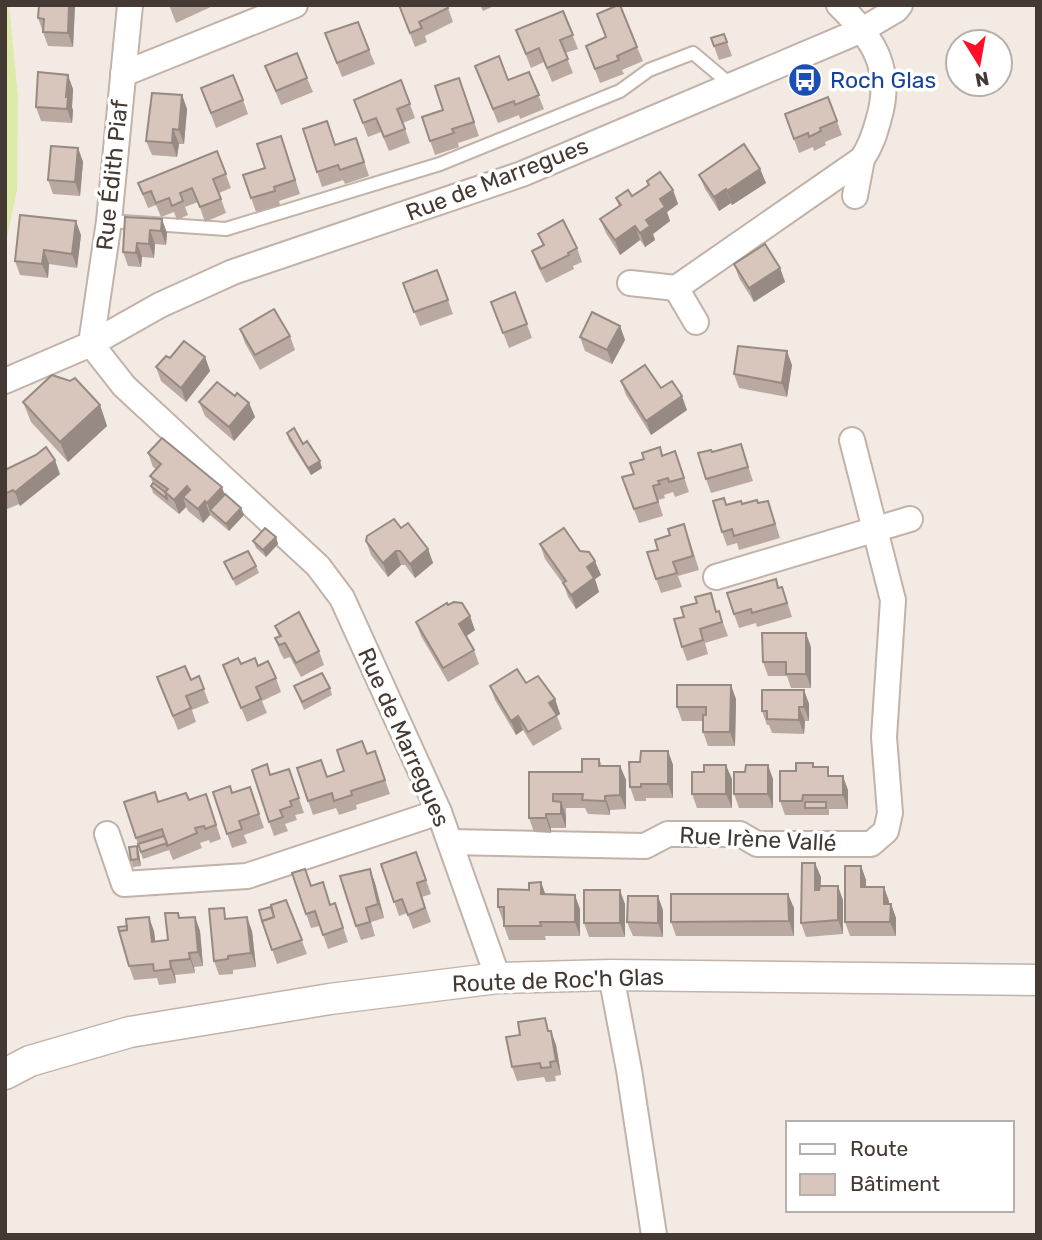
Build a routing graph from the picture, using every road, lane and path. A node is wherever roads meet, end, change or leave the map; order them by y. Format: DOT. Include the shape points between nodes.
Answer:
graph roads {
  1 [pos="130,5"];
  2 [pos="295,5"];
  3 [pos="839,5"];
  4 [pos="900,5"];
  5 [pos="862,30"];
  6 [pos="122,74"];
  7 [pos="731,85"];
  8 [pos="862,159"];
  9 [pos="855,197"];
  10 [pos="109,221"];
  11 [pos="630,283"];
  12 [pos="676,288"];
  13 [pos="696,322"];
  14 [pos="91,344"];
  15 [pos="5,381"];
  16 [pos="852,440"];
  17 [pos="910,519"];
  18 [pos="875,530"];
  19 [pos="716,577"];
  20 [pos="439,812"];
  21 [pos="107,834"];
  22 [pos="450,842"];
  23 [pos="611,975"];
  24 [pos="498,978"];
  25 [pos="1037,980"];
  26 [pos="5,1074"];
  27 [pos="654,1235"];
  1 -- 6 [label="street, Rue Édith Piaf"];
  2 -- 6 [label="street"];
  3 -- 5 [label="street"];
  4 -- 5 [label="street, Rue de Marregues"];
  5 -- 7 [label="street, Rue de Marregues"];
  5 -- 8 [label="street" via="879,55 885,83 871,145"];
  6 -- 10 [label="street, Rue Édith Piaf"];
  7 -- 10 [label="lane" via="693,53 649,70 620,91 440,164 226,229"];
  7 -- 14 [label="street, Rue de Marregues" via="522,174 233,272 160,305"];
  8 -- 9 [label="street"];
  8 -- 12 [label="street"];
  10 -- 14 [label="street, Rue Édith Piaf"];
  11 -- 12 [label="street"];
  12 -- 13 [label="street"];
  14 -- 15 [label="street, Rue de Marregues"];
  14 -- 20 [label="street, Rue de Marregues" via="124,386 330,582 348,611"];
  16 -- 18 [label="street, Rue Irène Vallé"];
  17 -- 18 [label="street"];
  18 -- 19 [label="street"];
  18 -- 22 [label="street, Rue Irène Vallé" via="893,600 884,737 890,813 886,831 871,844 757,844 740,834 668,834 646,846"];
  20 -- 21 [label="street" via="247,876 124,884"];
  20 -- 22 [label="street, Rue de Marregues"];
  22 -- 24 [label="street, Rue de Marregues"];
  23 -- 24 [label="street, Route de Roc'h Glas"];
  23 -- 25 [label="street, Route de Roc'h Glas"];
  23 -- 27 [label="street"];
  24 -- 26 [label="street, Route de Roc'h Glas" via="330,999 130,1032 30,1061"];
}
